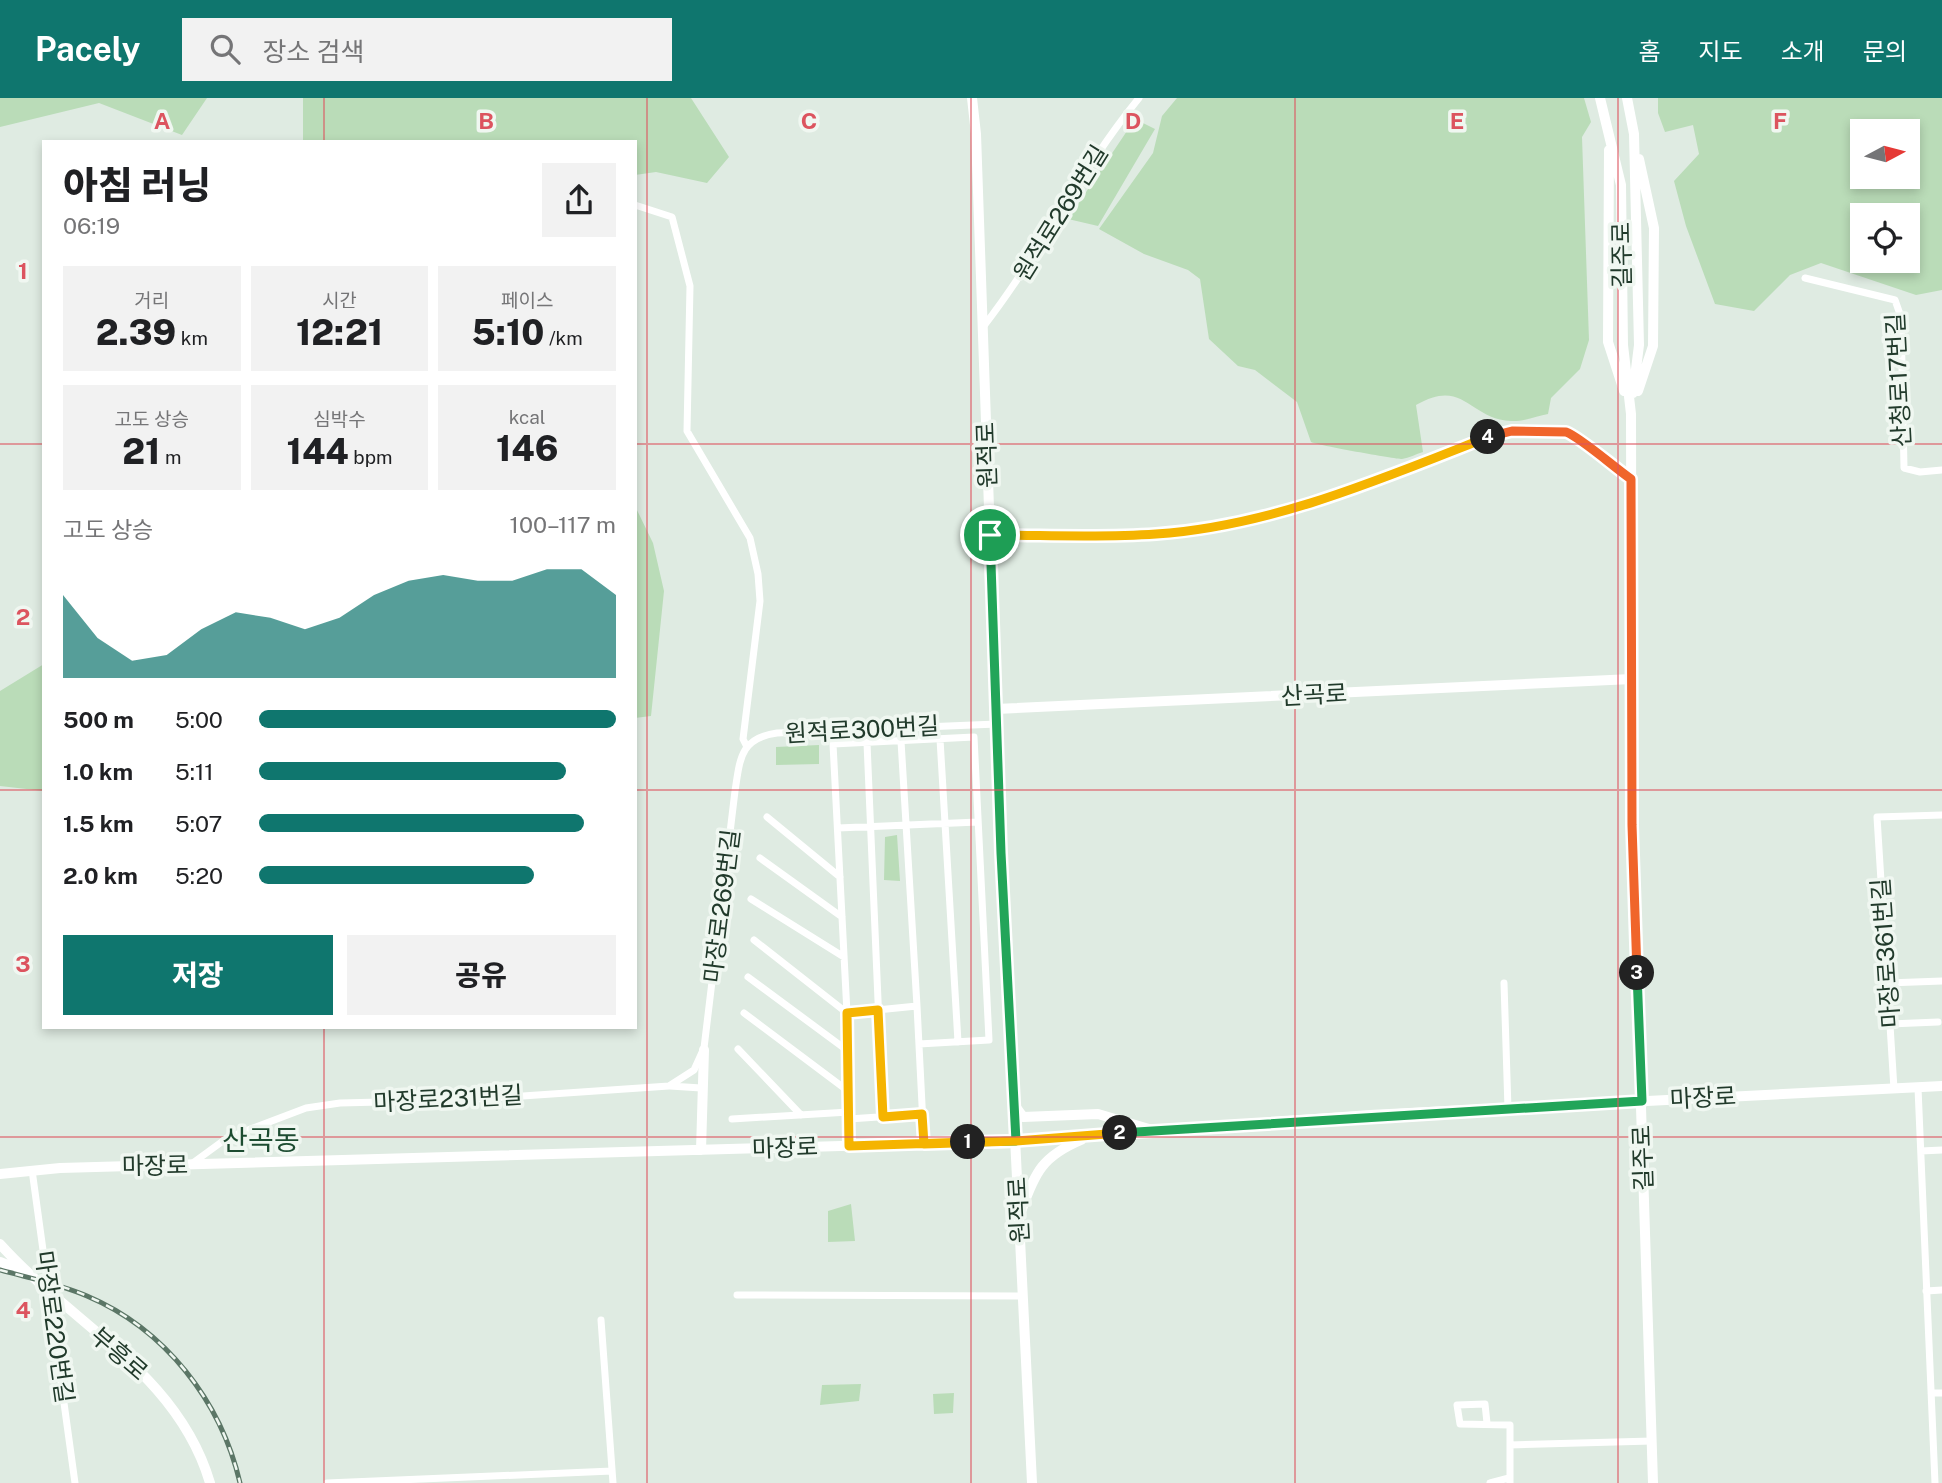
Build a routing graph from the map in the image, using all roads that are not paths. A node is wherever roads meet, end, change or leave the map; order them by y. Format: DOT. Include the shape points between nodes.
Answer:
graph roads {
  1 [pos="972,98"];
  2 [pos="1139,98"];
  3 [pos="1600,98"];
  4 [pos="1627,98"];
  5 [pos="1634,134"];
  6 [pos="637,206"];
  7 [pos="1805,278"];
  8 [pos="983,328"];
  9 [pos="1631,414"];
  10 [pos="1942,470"];
  11 [pos="1631,479"];
  12 [pos="990,535"];
  13 [pos="1632,679"];
  14 [pos="996,709"];
  15 [pos="997,724"];
  16 [pos="940,738"];
  17 [pos="901,741"];
  18 [pos="867,743"];
  19 [pos="747,747"];
  20 [pos="1942,815"];
  21 [pos="767,817"];
  22 [pos="978,822"];
  23 [pos="945,824"];
  24 [pos="906,826"];
  25 [pos="870,827"];
  26 [pos="838,828"];
  27 [pos="760,858"];
  28 [pos="840,877"];
  29 [pos="751,898"];
  30 [pos="842,917"];
  31 [pos="754,940"];
  32 [pos="844,957"];
  33 [pos="748,977"];
  34 [pos="1942,981"];
  35 [pos="1504,984"];
  36 [pos="1888,984"];
  37 [pos="917,1006"];
  38 [pos="878,1010"];
  39 [pos="744,1013"];
  40 [pos="847,1013"];
  41 [pos="1938,1022"];
  42 [pos="1890,1024"];
  43 [pos="958,1042"];
  44 [pos="919,1044"];
  45 [pos="738,1049"];
  46 [pos="704,1050"];
  47 [pos="848,1051"];
  48 [pos="669,1086"];
  49 [pos="1942,1086"];
  50 [pos="701,1088"];
  51 [pos="1918,1088"];
  52 [pos="1894,1089"];
  53 [pos="848,1091"];
  54 [pos="1642,1101"];
  55 [pos="1014,1104"];
  56 [pos="1508,1109"];
  57 [pos="922,1114"];
  58 [pos="801,1115"];
  59 [pos="849,1115"];
  60 [pos="883,1117"];
  61 [pos="732,1119"];
  62 [pos="1152,1130"];
  63 [pos="1091,1136"];
  64 [pos="1016,1141"];
  65 [pos="924,1144"];
  66 [pos="849,1146"];
  67 [pos="701,1150"];
  68 [pos="1942,1150"];
  69 [pos="1920,1151"];
  70 [pos="189,1165"];
  71 [pos="32,1170"];
  72 [pos="0,1174"];
  73 [pos="1020,1215"];
  74 [pos="0,1244"];
  75 [pos="0,1262"];
  76 [pos="24,1271"];
  77 [pos="1942,1290"];
  78 [pos="1926,1291"];
  79 [pos="49,1293"];
  80 [pos="737,1295"];
  81 [pos="1023,1296"];
  82 [pos="601,1321"];
  83 [pos="1931,1393"];
  84 [pos="1942,1393"];
  85 [pos="1487,1423"];
  86 [pos="1652,1441"];
  87 [pos="1510,1445"];
  88 [pos="612,1471"];
  89 [pos="1510,1480"];
  90 [pos="75,1483"];
  91 [pos="211,1483"];
  92 [pos="327,1483"];
  93 [pos="613,1483"];
  94 [pos="1032,1483"];
  95 [pos="1490,1483"];
  96 [pos="1653,1483"];
  97 [pos="1935,1483"];
  1 -- 8 [label="main road, 원적로"];
  2 -- 8 [label="street, 원적로269번길" via="1090,162 1012,290"];
  3 -- 9 [label="main road" via="1609,132 1608,342"];
  4 -- 5 [label="main road, 길주로"];
  5 -- 9 [label="main road, 길주로" via="1639,345"];
  5 -- 9 [label="main road" via="1654,228 1654,279 1653,346"];
  6 -- 19 [label="street" via="672,217 680,238 691,286 687,431 750,538 758,574 760,601 743,739"];
  7 -- 10 [label="street, 산청로17번길" via="1895,300 1901,317 1903,468"];
  8 -- 12 [label="main road, 원적로"];
  9 -- 11 [label="main road, 길주로"];
  11 -- 12 [label="street" via="1574,435 1512,431 1329,500 1220,524 1157,534"];
  11 -- 13 [label="main road, 길주로"];
  12 -- 14 [label="main road, 원적로"];
  13 -- 14 [label="street, 산곡로"];
  13 -- 54 [label="main road, 길주로"];
  14 -- 15 [label="main road, 원적로"];
  15 -- 19 [label="street, 원적로300번길" via="777,733 758,735"];
  15 -- 55 [label="main road, 원적로"];
  16 -- 17 [label="street"];
  16 -- 22 [label="street" via="974,737"];
  16 -- 23 [label="street"];
  17 -- 18 [label="street"];
  17 -- 24 [label="street"];
  18 -- 25 [label="street"];
  18 -- 26 [label="street" via="834,744"];
  19 -- 46 [label="street, 마장로269번길" via="740,761"];
  20 -- 36 [label="street, 마장로361번길" via="1877,817"];
  21 -- 28 [label="street"];
  22 -- 23 [label="street"];
  22 -- 43 [label="street" via="989,1040"];
  23 -- 24 [label="street"];
  23 -- 43 [label="street"];
  24 -- 25 [label="street"];
  24 -- 37 [label="street"];
  25 -- 26 [label="street"];
  25 -- 38 [label="street"];
  26 -- 28 [label="street"];
  27 -- 30 [label="street"];
  28 -- 30 [label="street"];
  29 -- 32 [label="street"];
  30 -- 32 [label="street"];
  31 -- 40 [label="street"];
  32 -- 40 [label="street"];
  33 -- 47 [label="street"];
  34 -- 36 [label="street"];
  35 -- 56 [label="street"];
  36 -- 42 [label="street, 마장로361번길"];
  37 -- 38 [label="street"];
  37 -- 44 [label="street"];
  38 -- 40 [label="street"];
  38 -- 60 [label="street"];
  39 -- 53 [label="street"];
  40 -- 47 [label="street"];
  41 -- 42 [label="street"];
  42 -- 52 [label="street, 마장로361번길"];
  43 -- 44 [label="street"];
  44 -- 57 [label="street"];
  45 -- 58 [label="street"];
  46 -- 48 [label="street" via="694,1070"];
  46 -- 50 [label="main road"];
  47 -- 53 [label="street"];
  48 -- 50 [label="street, 마장로231번길"];
  48 -- 70 [label="street, 마장로231번길" via="306,1108 227,1138"];
  49 -- 51 [label="main road, 마장로"];
  50 -- 67 [label="main road"];
  51 -- 52 [label="main road, 마장로"];
  51 -- 69 [label="street"];
  52 -- 54 [label="main road, 마장로"];
  53 -- 59 [label="street"];
  54 -- 56 [label="main road, 마장로"];
  54 -- 86 [label="main road, 길주로"];
  55 -- 62 [label="main road" via="1023,1116 1098,1114"];
  55 -- 64 [label="main road, 원적로"];
  56 -- 62 [label="main road, 마장로"];
  57 -- 60 [label="street"];
  57 -- 65 [label="street"];
  58 -- 59 [label="street"];
  58 -- 61 [label="street"];
  59 -- 60 [label="street"];
  59 -- 66 [label="street"];
  62 -- 63 [label="main road, 마장로"];
  63 -- 64 [label="main road, 마장로"];
  63 -- 73 [label="main road" via="1058,1149 1042,1165"];
  64 -- 65 [label="main road, 마장로"];
  64 -- 73 [label="main road, 원적로"];
  65 -- 66 [label="main road, 마장로"];
  66 -- 67 [label="main road, 마장로"];
  67 -- 70 [label="main road, 마장로"];
  68 -- 69 [label="street"];
  69 -- 78 [label="street"];
  70 -- 71 [label="main road, 마장로"];
  71 -- 72 [label="main road, 마장로"];
  71 -- 79 [label="street, 마장로220번길"];
  73 -- 81 [label="main road, 원적로"];
  74 -- 76 [label="main road, 부흥로"];
  75 -- 76 [label="main road"];
  76 -- 79 [label="main road, 부흥로"];
  77 -- 78 [label="street"];
  78 -- 83 [label="street"];
  79 -- 90 [label="street, 마장로220번길"];
  79 -- 91 [label="main road, 부흥로" via="148,1377 171,1404 202,1455"];
  80 -- 81 [label="street"];
  81 -- 94 [label="main road, 원적로"];
  82 -- 88 [label="street"];
  83 -- 84 [label="street"];
  83 -- 97 [label="street"];
  85 -- 85 [label="street" via="1460,1424 1457,1405 1485,1404"];
  85 -- 87 [label="street" via="1510,1425"];
  86 -- 87 [label="street"];
  86 -- 96 [label="main road, 길주로"];
  87 -- 89 [label="street"];
  88 -- 92 [label="street"];
  88 -- 93 [label="street"];
  89 -- 95 [label="street"];
}
